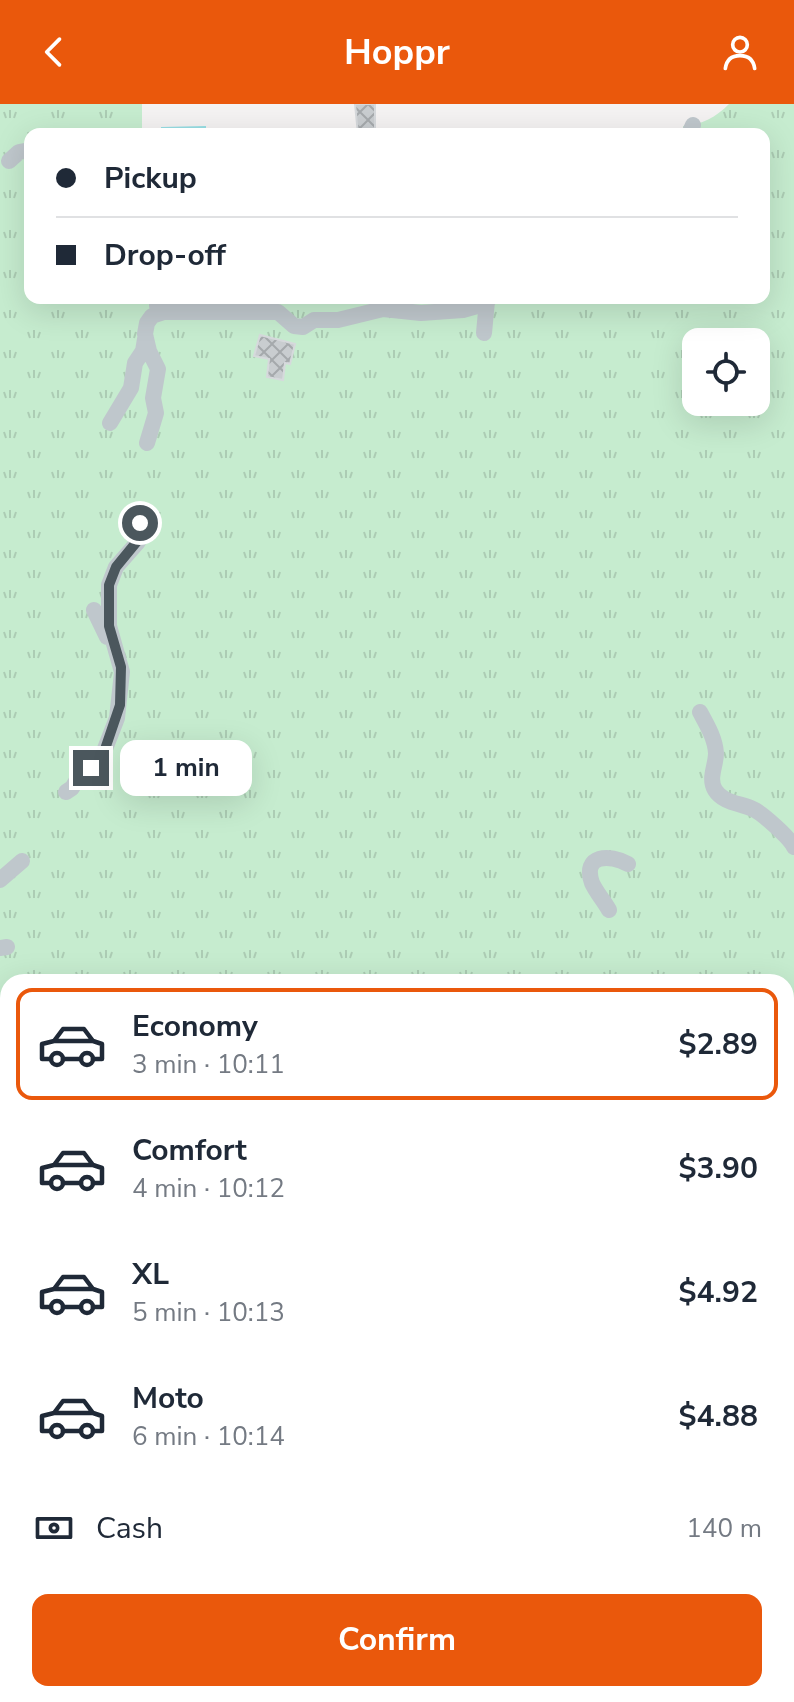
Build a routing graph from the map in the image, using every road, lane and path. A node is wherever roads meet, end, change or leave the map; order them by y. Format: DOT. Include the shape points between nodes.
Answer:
graph roads {
  1 [pos="24,151"];
  2 [pos="9,161"];
  3 [pos="481,304"];
  4 [pos="488,304"];
  5 [pos="157,307"];
  6 [pos="484,333"];
  7 [pos="146,347"];
  8 [pos="110,423"];
  9 [pos="147,443"];
  10 [pos="140,523"];
  11 [pos="700,712"];
  12 [pos="66,792"];
  13 [pos="794,847"];
  14 [pos="22,861"];
  15 [pos="628,864"];
  16 [pos="0,880"];
  17 [pos="609,910"];
  1 -- 2 [label="street"];
  3 -- 5 [label="street" via="446,316 383,309 314,320 303,327 278,312"];
  4 -- 6 [label="street"];
  5 -- 7 [label="street" via="145,329"];
  7 -- 8 [label="street"];
  7 -- 9 [label="street" via="158,369 156,413"];
  10 -- 12 [label="street" via="138,542 110,579 100,617 122,672 117,718 101,759"];
  11 -- 13 [label="street" via="716,748 716,792 760,813"];
  14 -- 16 [label="street"];
  15 -- 17 [label="street" via="606,857 591,866 593,886"];
}
